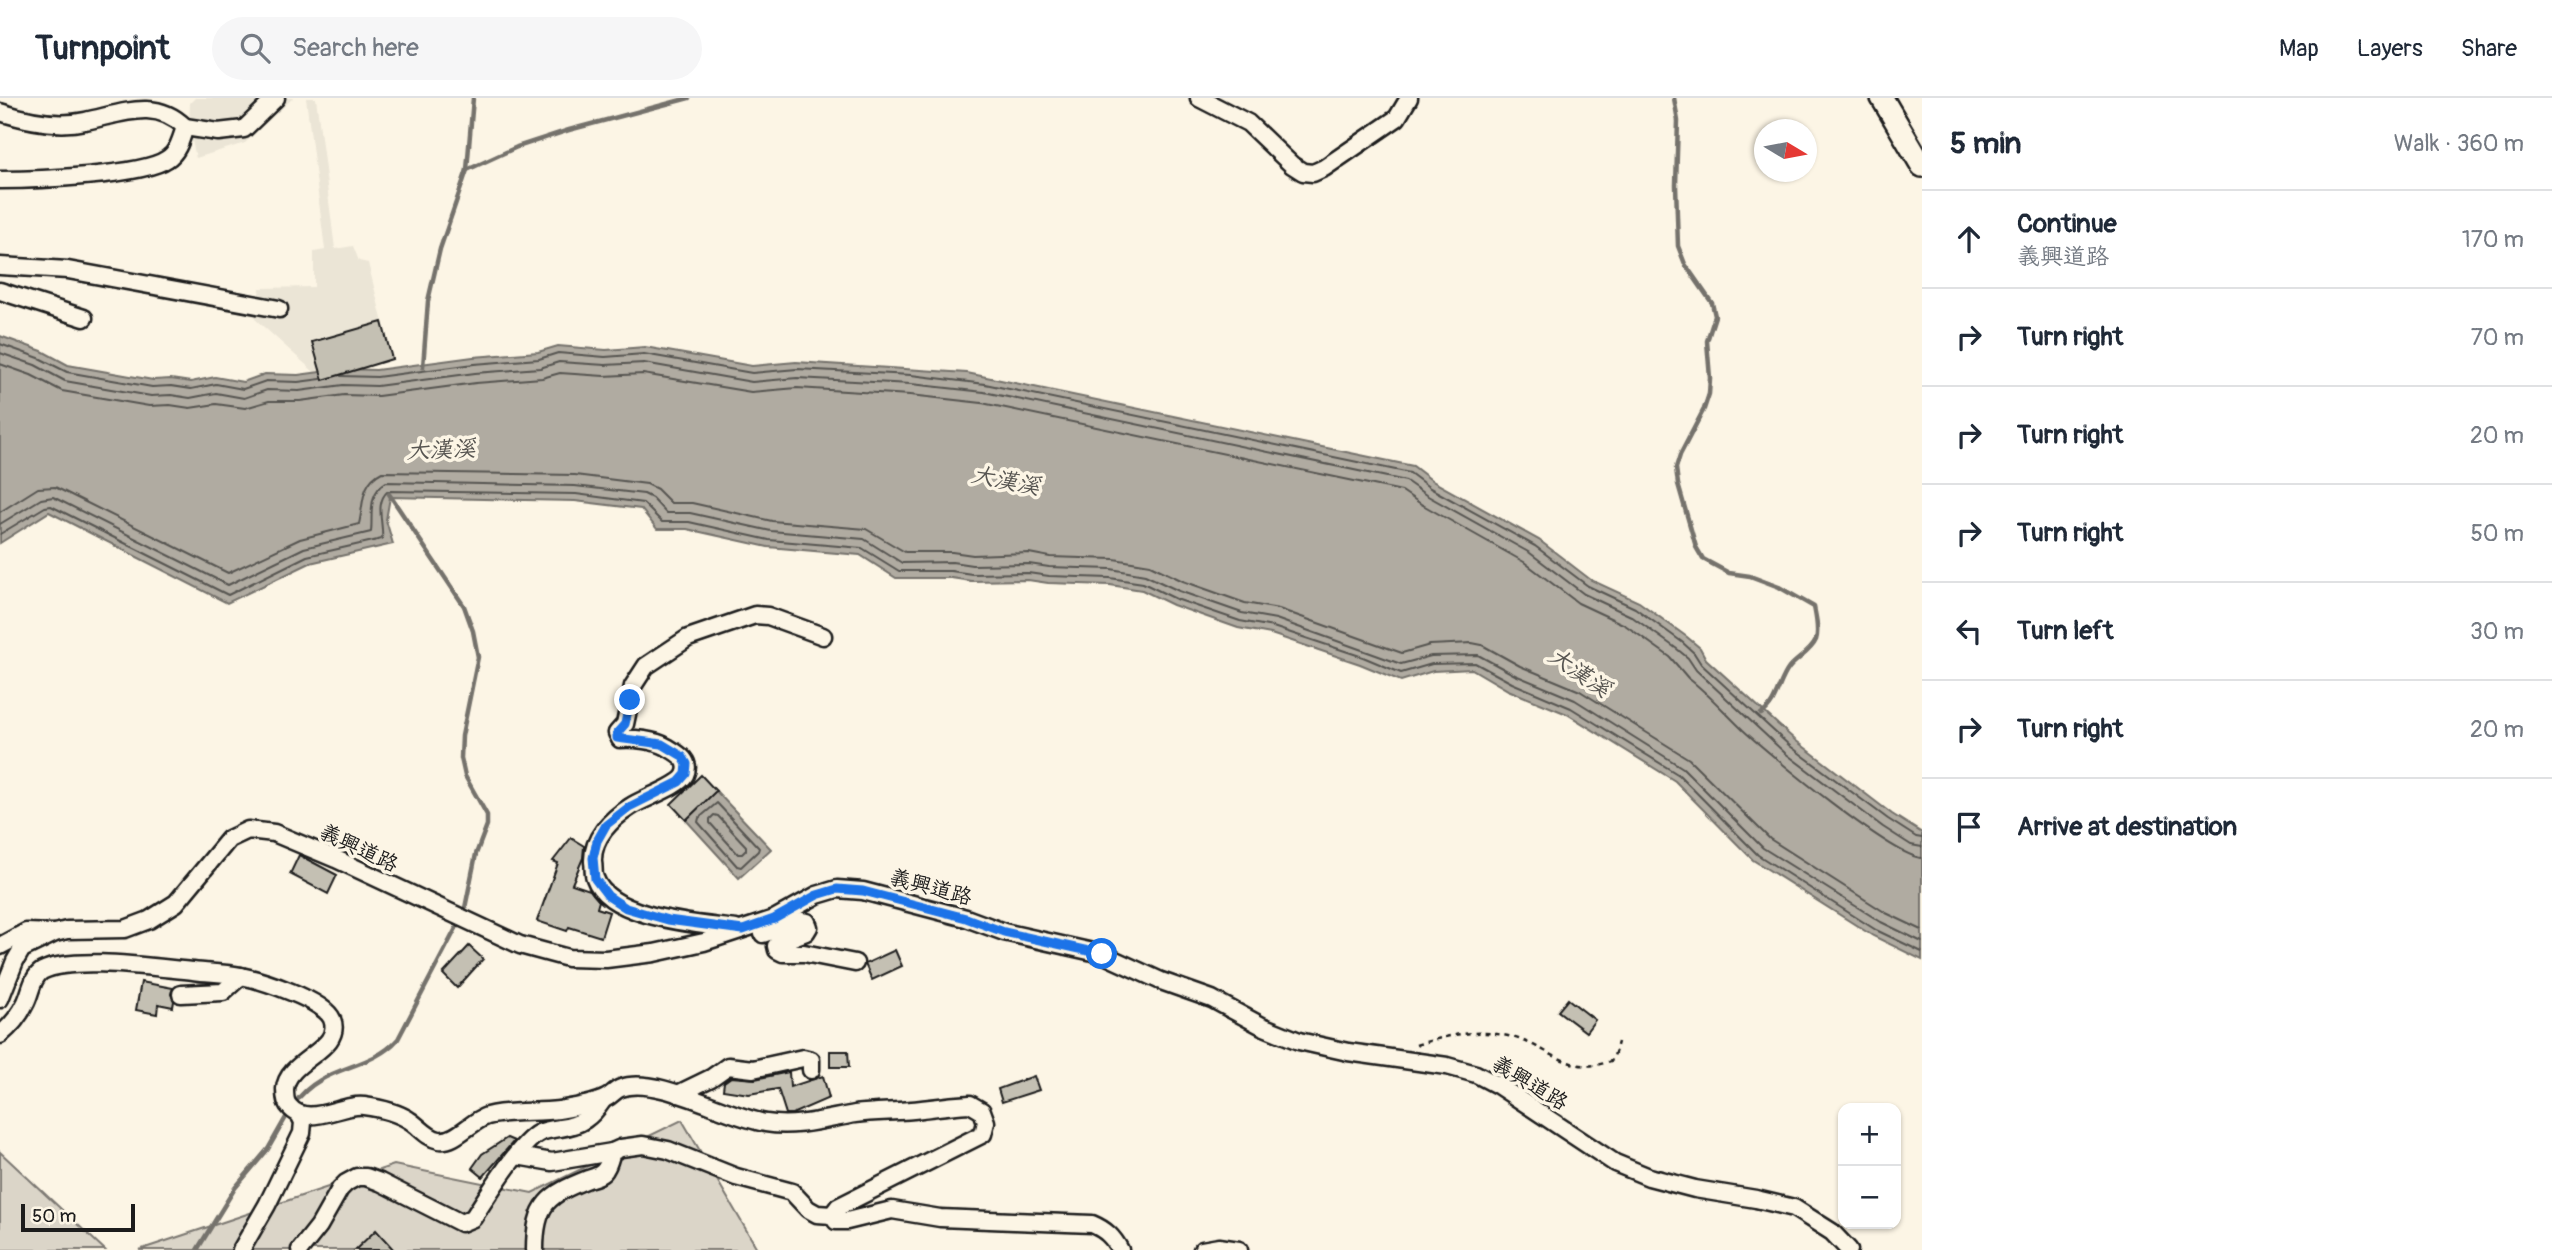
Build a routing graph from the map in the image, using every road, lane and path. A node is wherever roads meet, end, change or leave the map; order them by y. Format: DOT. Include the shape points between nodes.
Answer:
graph roads {
  1 [pos="276,98"];
  2 [pos="1199,98"];
  3 [pos="1409,98"];
  4 [pos="1882,98"];
  5 [pos="0,112"];
  6 [pos="185,127"];
  7 [pos="1922,166"];
  8 [pos="0,180"];
  9 [pos="0,265"];
  10 [pos="0,291"];
  11 [pos="279,309"];
  12 [pos="84,318"];
  13 [pos="823,636"];
  14 [pos="743,930"];
  15 [pos="55,933"];
  16 [pos="0,946"];
  17 [pos="855,963"];
  18 [pos="241,976"];
  19 [pos="181,994"];
  20 [pos="0,999"];
  21 [pos="0,1035"];
  22 [pos="1618,1042"];
  23 [pos="1414,1046"];
  24 [pos="811,1070"];
  25 [pos="678,1094"];
  26 [pos="603,1100"];
  27 [pos="299,1114"];
  28 [pos="612,1152"];
  29 [pos="517,1156"];
  30 [pos="832,1215"];
  31 [pos="241,1250"];
  32 [pos="300,1250"];
  33 [pos="535,1250"];
  34 [pos="1120,1250"];
  35 [pos="1202,1250"];
  36 [pos="1239,1250"];
  37 [pos="1849,1250"];
  1 -- 6 [label="street" via="244,129 218,132"];
  2 -- 3 [label="street" via="1248,123 1292,165 1313,173 1396,118"];
  4 -- 7 [label="main road"];
  5 -- 6 [label="street" via="60,123 85,122 141,101 164,105 177,113"];
  6 -- 8 [label="street" via="167,160 145,168"];
  9 -- 11 [label="street" via="68,270"];
  10 -- 12 [label="street"];
  13 -- 14 [label="street" via="755,615 688,638 646,666 633,686 625,724 617,733 620,739 662,744 682,756 686,774 606,825 593,858 595,879 608,896 626,908 668,920"];
  14 -- 15 [label="street, 義興道路" via="654,953 606,959 547,954 479,928 274,833 248,830 229,839 176,903 149,920 125,929"];
  14 -- 17 [label="street" via="755,936 807,922 806,932 780,942 776,950"];
  14 -- 37 [label="street, 義興道路" via="837,889 863,891 1004,932 1102,954 1299,1041 1476,1074 1615,1163 1695,1189 1794,1208 1832,1232"];
  15 -- 16 [label="street" via="26,932"];
  15 -- 20 [label="street, 義興道路" via="22,949"];
  18 -- 19 [label="street" via="223,992"];
  18 -- 21 [label="street" via="96,963 41,971 26,1003"];
  18 -- 27 [label="street" via="320,1006 332,1020 332,1035 323,1048 286,1078 288,1105"];
  22 -- 23 [label="path" via="1613,1060 1598,1066 1571,1064 1513,1037 1477,1032 1447,1035"];
  24 -- 25 [label="street" via="811,1060 803,1058 753,1069 728,1066"];
  25 -- 26 [label="street" via="636,1086 620,1088"];
  25 -- 30 [label="street" via="766,1123 803,1125 947,1105 970,1104 982,1111 986,1122 983,1134"];
  26 -- 27 [label="street" via="556,1110 486,1116 447,1140 437,1140 394,1113 364,1106"];
  26 -- 29 [label="street" via="585,1122 539,1133"];
  27 -- 31 [label="street" via="302,1133"];
  28 -- 29 [label="street" via="562,1161"];
  28 -- 30 [label="street" via="643,1145 668,1150 736,1177 792,1192 808,1209"];
  28 -- 33 [label="street" via="599,1175 556,1192 545,1202"];
  29 -- 32 [label="street" via="473,1218 461,1223 380,1182 357,1177 340,1189"];
  30 -- 34 [label="street" via="836,1221 847,1221 892,1210 940,1218 1092,1224 1113,1236"];
  35 -- 36 [label="street"];
}
